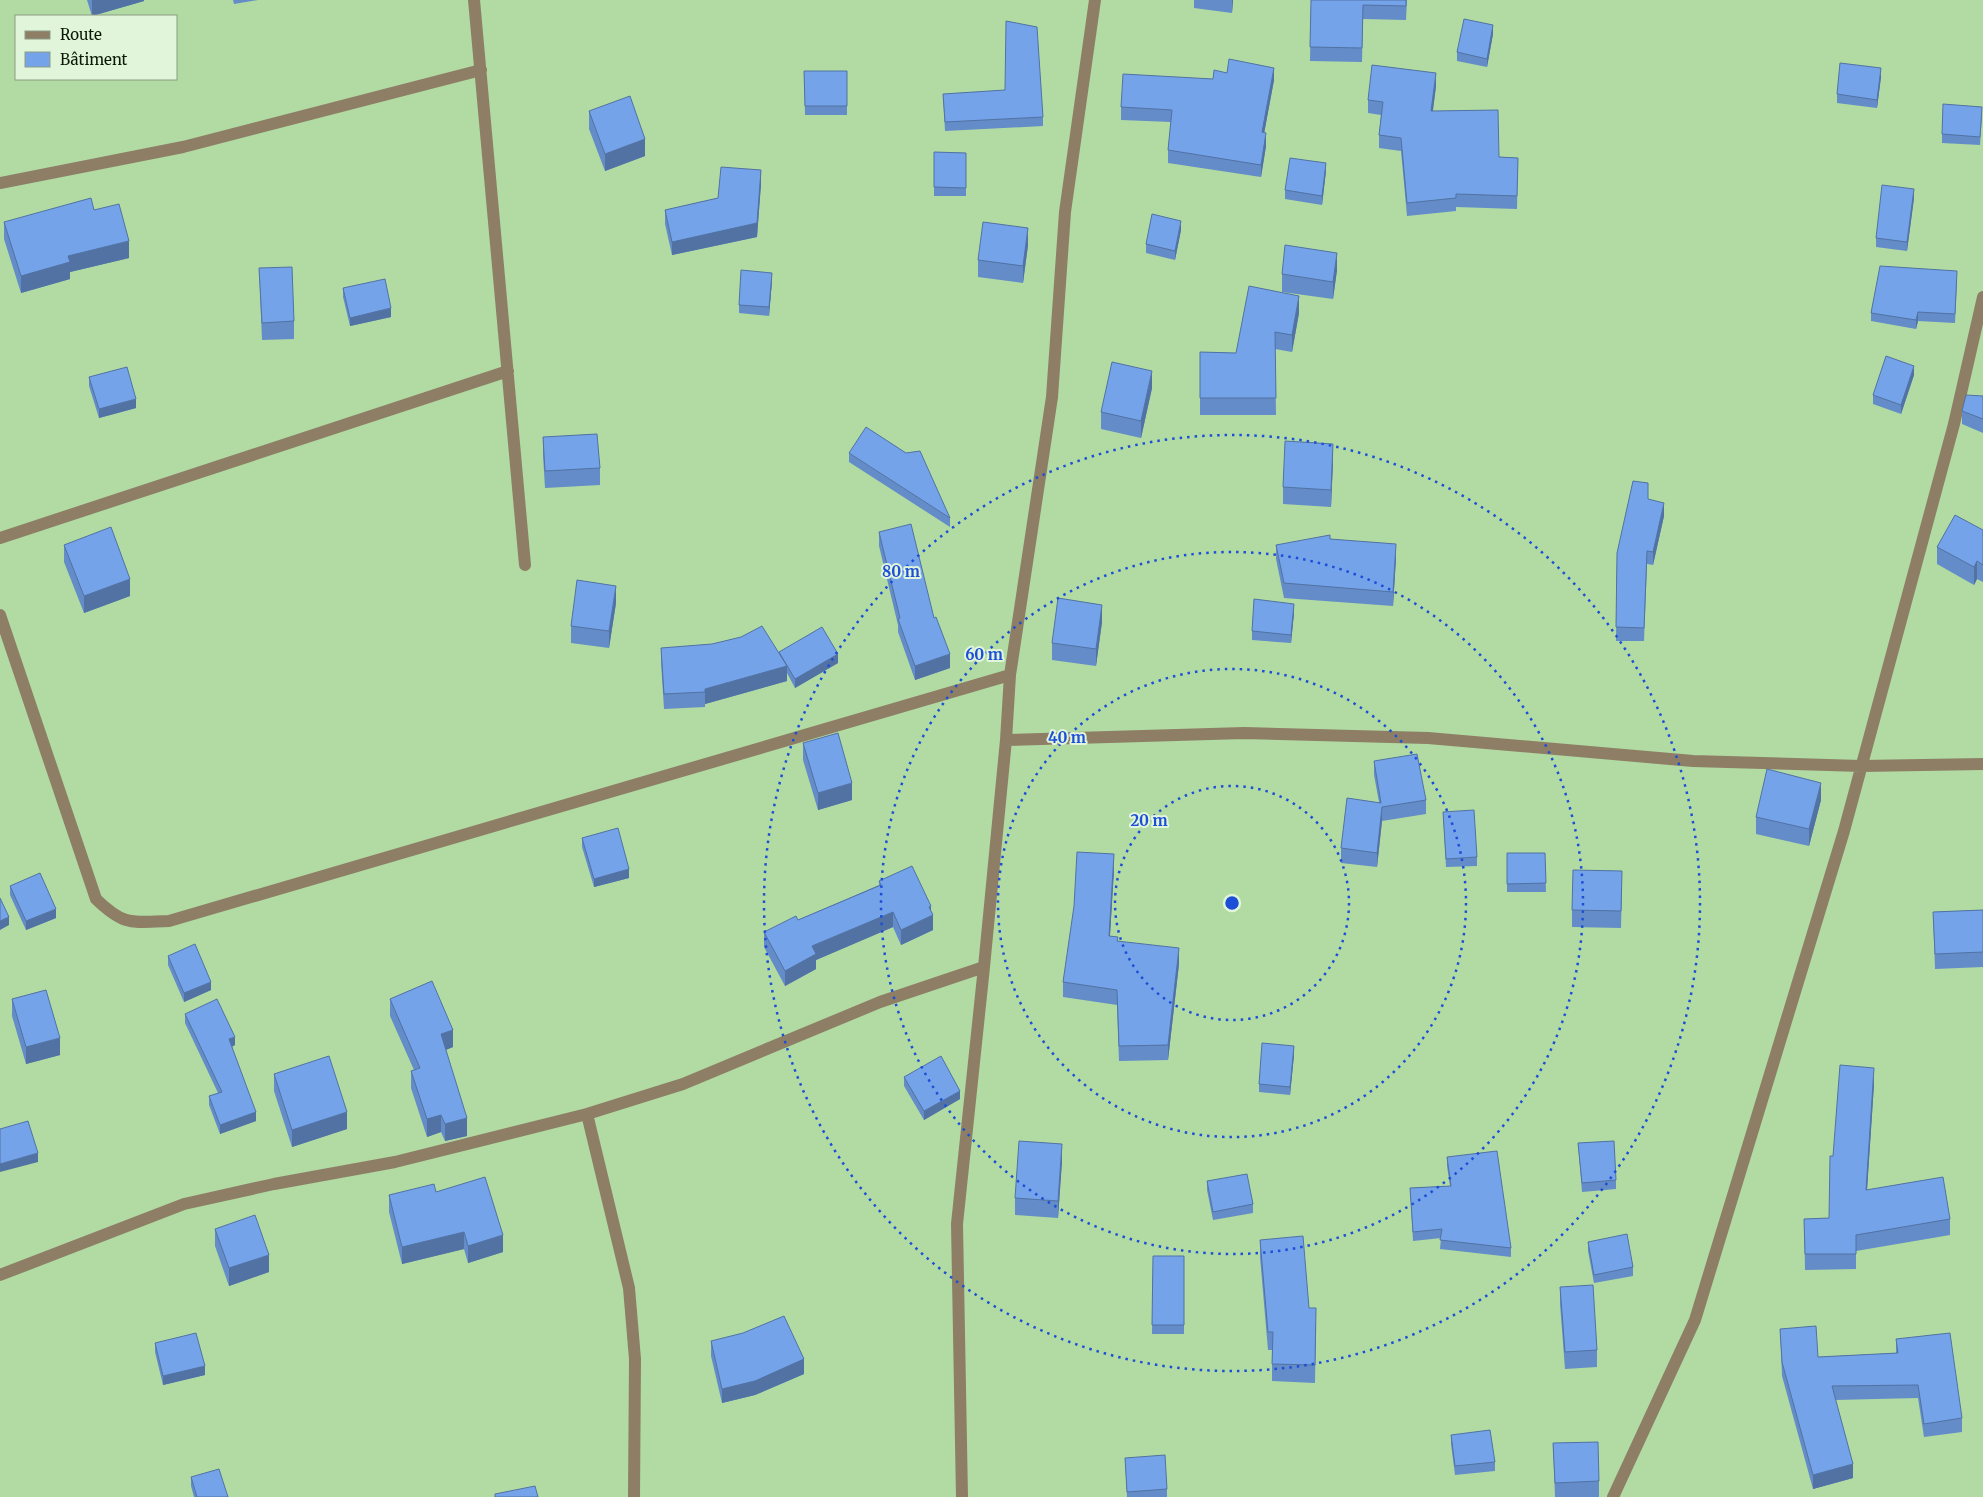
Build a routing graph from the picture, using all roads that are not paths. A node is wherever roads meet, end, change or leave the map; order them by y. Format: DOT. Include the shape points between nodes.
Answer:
graph roads {
  1 [pos="474,0"];
  2 [pos="1095,0"];
  3 [pos="481,70"];
  4 [pos="0,184"];
  5 [pos="1983,297"];
  6 [pos="508,371"];
  7 [pos="0,538"];
  8 [pos="525,565"];
  9 [pos="0,615"];
  10 [pos="1010,675"];
  11 [pos="1006,740"];
  12 [pos="1983,764"];
  13 [pos="1861,766"];
  14 [pos="984,966"];
  15 [pos="587,1114"];
  16 [pos="0,1275"];
  17 [pos="634,1497"];
  18 [pos="962,1497"];
  19 [pos="1613,1497"];
  1 -- 3 [label="street"];
  2 -- 10 [label="street" via="1065,212 1052,397"];
  3 -- 4 [label="street" via="183,147"];
  3 -- 6 [label="street"];
  5 -- 13 [label="street" via="1954,424"];
  6 -- 7 [label="street"];
  6 -- 8 [label="street"];
  9 -- 10 [label="street" via="96,899 111,914 130,922 169,921"];
  10 -- 11 [label="street"];
  11 -- 13 [label="street" via="1244,733 1428,738 1694,761"];
  11 -- 14 [label="street"];
  12 -- 13 [label="street"];
  13 -- 19 [label="street" via="1695,1320"];
  14 -- 15 [label="street" via="880,1002 683,1084"];
  14 -- 18 [label="street" via="957,1224"];
  15 -- 16 [label="street" via="395,1162 184,1204"];
  15 -- 17 [label="street" via="629,1288 635,1358"];
}
